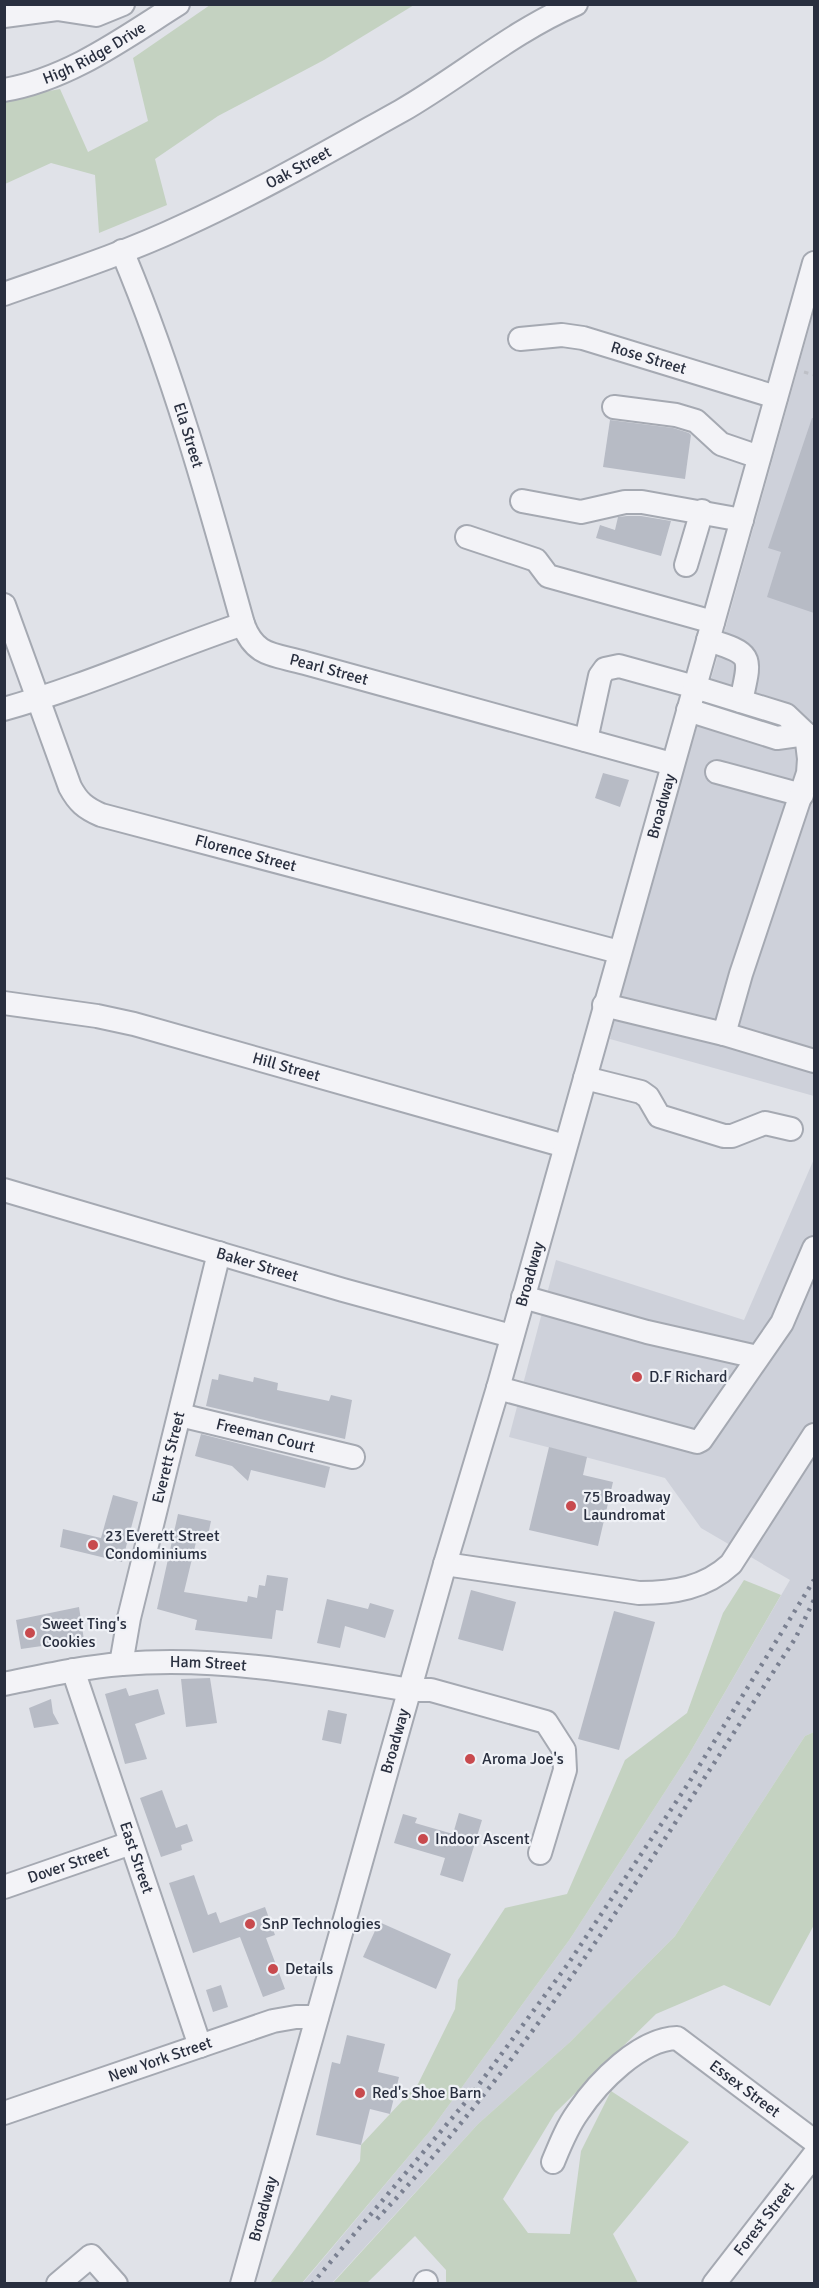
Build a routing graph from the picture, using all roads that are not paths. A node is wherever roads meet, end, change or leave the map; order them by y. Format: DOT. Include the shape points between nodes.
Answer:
graph roads {
  1 [pos="123,4"];
  2 [pos="178,4"];
  3 [pos="576,4"];
  4 [pos="96,15"];
  5 [pos="4,16"];
  6 [pos="112,45"];
  7 [pos="4,90"];
  8 [pos="122,251"];
  9 [pos="814,263"];
  10 [pos="4,294"];
  11 [pos="520,339"];
  12 [pos="776,397"];
  13 [pos="614,407"];
  14 [pos="759,457"];
  15 [pos="522,501"];
  16 [pos="702,511"];
  17 [pos="742,520"];
  18 [pos="467,537"];
  19 [pos="686,565"];
  20 [pos="4,605"];
  21 [pos="243,624"];
  22 [pos="710,631"];
  23 [pos="695,687"];
  24 [pos="38,699"];
  25 [pos="741,701"];
  26 [pos="4,709"];
  27 [pos="688,710"];
  28 [pos="806,734"];
  29 [pos="586,740"];
  30 [pos="672,764"];
  31 [pos="717,772"];
  32 [pos="802,795"];
  33 [pos="619,952"];
  34 [pos="4,1003"];
  35 [pos="604,1005"];
  36 [pos="724,1034"];
  37 [pos="814,1061"];
  38 [pos="585,1078"];
  39 [pos="791,1129"];
  40 [pos="565,1146"];
  41 [pos="4,1190"];
  42 [pos="814,1248"];
  43 [pos="219,1253"];
  44 [pos="806,1293"];
  45 [pos="523,1297"];
  46 [pos="511,1336"];
  47 [pos="757,1357"];
  48 [pos="498,1388"];
  49 [pos="180,1415"];
  50 [pos="814,1435"];
  51 [pos="353,1457"];
  52 [pos="445,1564"];
  53 [pos="121,1664"];
  54 [pos="73,1670"];
  55 [pos="4,1684"];
  56 [pos="410,1690"];
  57 [pos="130,1843"];
  58 [pos="540,1853"];
  59 [pos="4,1887"];
  60 [pos="317,2017"];
  61 [pos="200,2046"];
  62 [pos="4,2113"];
  63 [pos="814,2141"];
  64 [pos="814,2155"];
  65 [pos="553,2162"];
  66 [pos="58,2283"];
  67 [pos="116,2283"];
  68 [pos="242,2283"];
  69 [pos="714,2283"];
  1 -- 4 [label="street"];
  2 -- 6 [label="street, High Ridge Drive"];
  3 -- 8 [label="street, Oak Street" via="293,171 181,227"];
  4 -- 5 [label="street" via="57,9"];
  4 -- 6 [label="street"];
  6 -- 7 [label="street, High Ridge Drive" via="40,81"];
  8 -- 10 [label="street, Oak Street"];
  8 -- 21 [label="street, Ela Street" via="178,402"];
  9 -- 12 [label="street, Broadway"];
  11 -- 12 [label="street, Rose Street" via="562,335 583,338"];
  12 -- 14 [label="street, Broadway"];
  13 -- 14 [label="street" via="696,421 721,444"];
  14 -- 17 [label="street, Broadway"];
  15 -- 16 [label="street" via="581,512 634,502"];
  16 -- 17 [label="street"];
  16 -- 19 [label="street"];
  17 -- 22 [label="street, Broadway"];
  18 -- 22 [label="street" via="536,560 548,576"];
  20 -- 24 [label="street, Florence Street"];
  21 -- 24 [label="street"];
  21 -- 29 [label="street, Pearl Street" via="248,639 263,651"];
  22 -- 23 [label="street, Broadway"];
  22 -- 25 [label="street" via="747,659 749,667"];
  23 -- 25 [label="street"];
  23 -- 27 [label="street, Broadway"];
  23 -- 29 [label="street" via="619,666 605,669 600,676"];
  24 -- 26 [label="street"];
  24 -- 33 [label="street, Florence Street" via="76,800 101,815"];
  25 -- 28 [label="street" via="786,715"];
  27 -- 28 [label="street" via="777,738"];
  27 -- 30 [label="street, Broadway"];
  28 -- 32 [label="street" via="809,759"];
  29 -- 30 [label="street, Pearl Street"];
  30 -- 33 [label="street, Broadway"];
  31 -- 32 [label="street"];
  32 -- 36 [label="street"];
  33 -- 35 [label="street, Broadway"];
  34 -- 40 [label="street, Hill Street" via="134,1024"];
  35 -- 36 [label="street"];
  35 -- 38 [label="street, Broadway"];
  36 -- 37 [label="street"];
  38 -- 39 [label="street" via="641,1092 659,1116 724,1136 765,1123"];
  38 -- 40 [label="street, Broadway"];
  40 -- 45 [label="street, Broadway"];
  41 -- 43 [label="street, Baker Street"];
  42 -- 44 [label="street"];
  43 -- 46 [label="street, Baker Street"];
  43 -- 49 [label="street, Everett Street"];
  44 -- 47 [label="street"];
  45 -- 46 [label="street, Broadway"];
  45 -- 47 [label="street" via="647,1332"];
  46 -- 48 [label="street, Broadway"];
  47 -- 48 [label="street" via="698,1442"];
  48 -- 52 [label="street, Broadway"];
  49 -- 51 [label="street, Freeman Court"];
  49 -- 53 [label="street, Everett Street"];
  50 -- 52 [label="street" via="731,1564 702,1584 663,1593 639,1593"];
  52 -- 56 [label="street, Broadway"];
  53 -- 54 [label="street, Ham Street"];
  53 -- 56 [label="street, Ham Street" via="246,1666"];
  54 -- 55 [label="street, Ham Street"];
  54 -- 57 [label="street, East Street"];
  56 -- 58 [label="street, Ham Street" via="431,1690 546,1722 564,1750 566,1770"];
  56 -- 60 [label="street, Broadway"];
  57 -- 59 [label="street, Dover Street"];
  57 -- 61 [label="street, East Street"];
  60 -- 61 [label="street, New York Street" via="273,2021"];
  60 -- 68 [label="street, Broadway"];
  61 -- 62 [label="street, New York Street"];
  63 -- 65 [label="street, Essex Street" via="677,2038 666,2038 624,2062 596,2089 577,2112"];
  64 -- 69 [label="street, Forest Street"];
  66 -- 67 [label="street" via="91,2256"];
}
